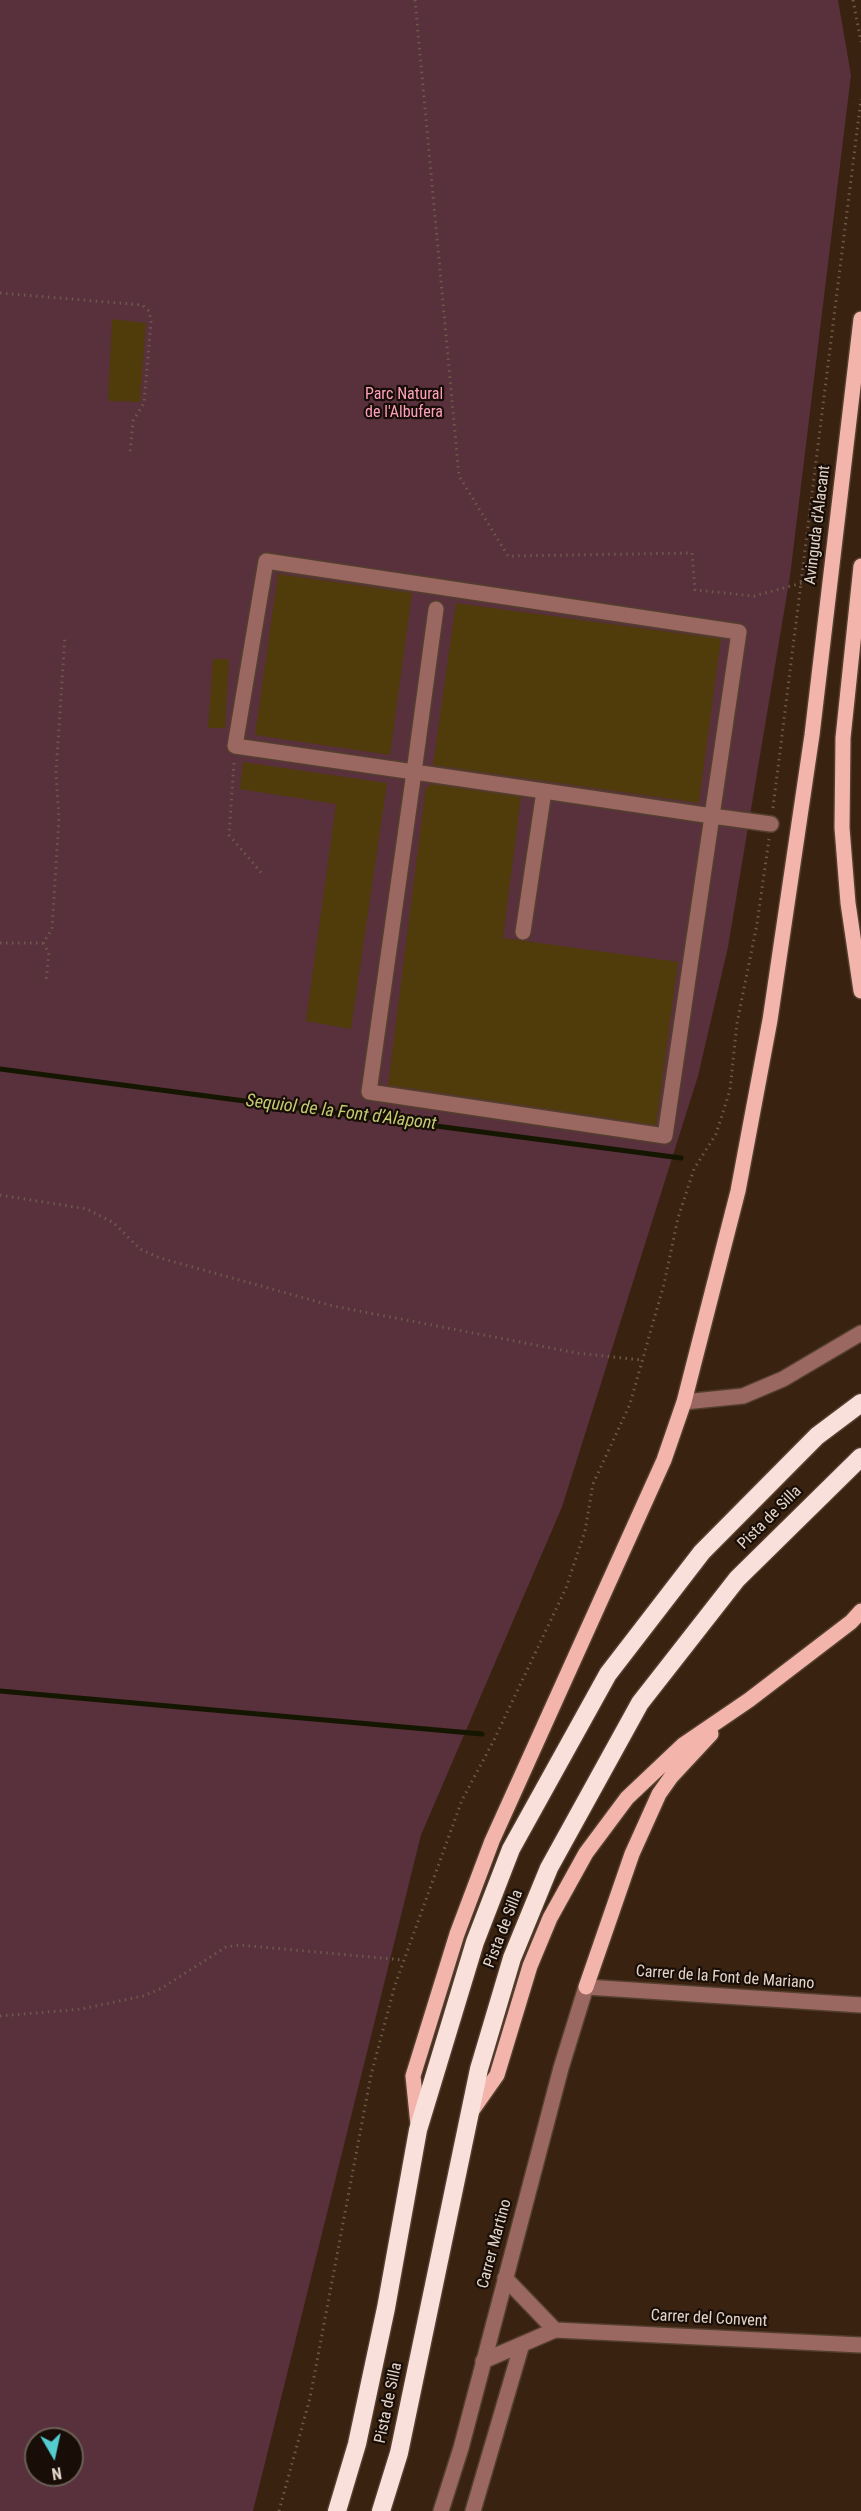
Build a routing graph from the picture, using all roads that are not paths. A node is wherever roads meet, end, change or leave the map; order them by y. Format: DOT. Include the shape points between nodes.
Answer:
graph roads {
  1 [pos="861,319"];
  2 [pos="861,566"];
  3 [pos="436,609"];
  4 [pos="414,772"];
  5 [pos="544,791"];
  6 [pos="712,816"];
  7 [pos="771,824"];
  8 [pos="523,932"];
  9 [pos="861,991"];
  10 [pos="861,1333"];
  11 [pos="684,1402"];
  12 [pos="861,1402"];
  13 [pos="861,1457"];
  14 [pos="861,1611"];
  15 [pos="749,1700"];
  16 [pos="586,1987"];
  17 [pos="861,2005"];
  18 [pos="468,2117"];
  19 [pos="418,2130"];
  20 [pos="505,2278"];
  21 [pos="555,2330"];
  22 [pos="522,2344"];
  23 [pos="861,2344"];
  24 [pos="483,2361"];
  25 [pos="337,2511"];
  26 [pos="381,2511"];
  27 [pos="441,2511"];
  28 [pos="472,2511"];
  1 -- 11 [label="main road, Avinguda d'Alacant" via="812,735 770,1020 738,1191"];
  2 -- 9 [label="main road" via="843,738 842,828"];
  3 -- 4 [label="street"];
  4 -- 5 [label="street"];
  4 -- 6 [label="street" via="369,1092 665,1136"];
  4 -- 6 [label="street" via="235,746 266,561 739,632"];
  5 -- 6 [label="street"];
  5 -- 8 [label="street"];
  6 -- 7 [label="street"];
  10 -- 11 [label="street" via="783,1379 743,1396"];
  11 -- 19 [label="main road, Avinguda d'Alacant" via="664,1460 492,1840 457,1934 413,2076"];
  12 -- 19 [label="highway, Pista de Silla" via="818,1436 702,1552 608,1674 511,1850 475,1942"];
  13 -- 18 [label="highway, Pista de Silla" via="737,1579 640,1703 549,1868 512,1958"];
  14 -- 15 [label="main road"];
  15 -- 16 [label="main road" via="696,1749 659,1794 632,1854"];
  15 -- 18 [label="main road" via="682,1745 627,1798 586,1853 550,1918 530,1966 497,2075"];
  16 -- 17 [label="street, Carrer de la Font de Mariano"];
  16 -- 20 [label="street, Carrer Martino"];
  18 -- 26 [label="highway, Pista de Silla" via="399,2453"];
  19 -- 25 [label="highway, Pista de Silla" via="386,2308 357,2444"];
  20 -- 21 [label="street"];
  20 -- 24 [label="street, Carrer Martino"];
  21 -- 22 [label="street, Carrer del Convent"];
  21 -- 23 [label="street, Carrer del Convent"];
  22 -- 24 [label="street, Carrer del Convent"];
  22 -- 28 [label="street"];
  24 -- 27 [label="street, Carrer Martino"];
}
